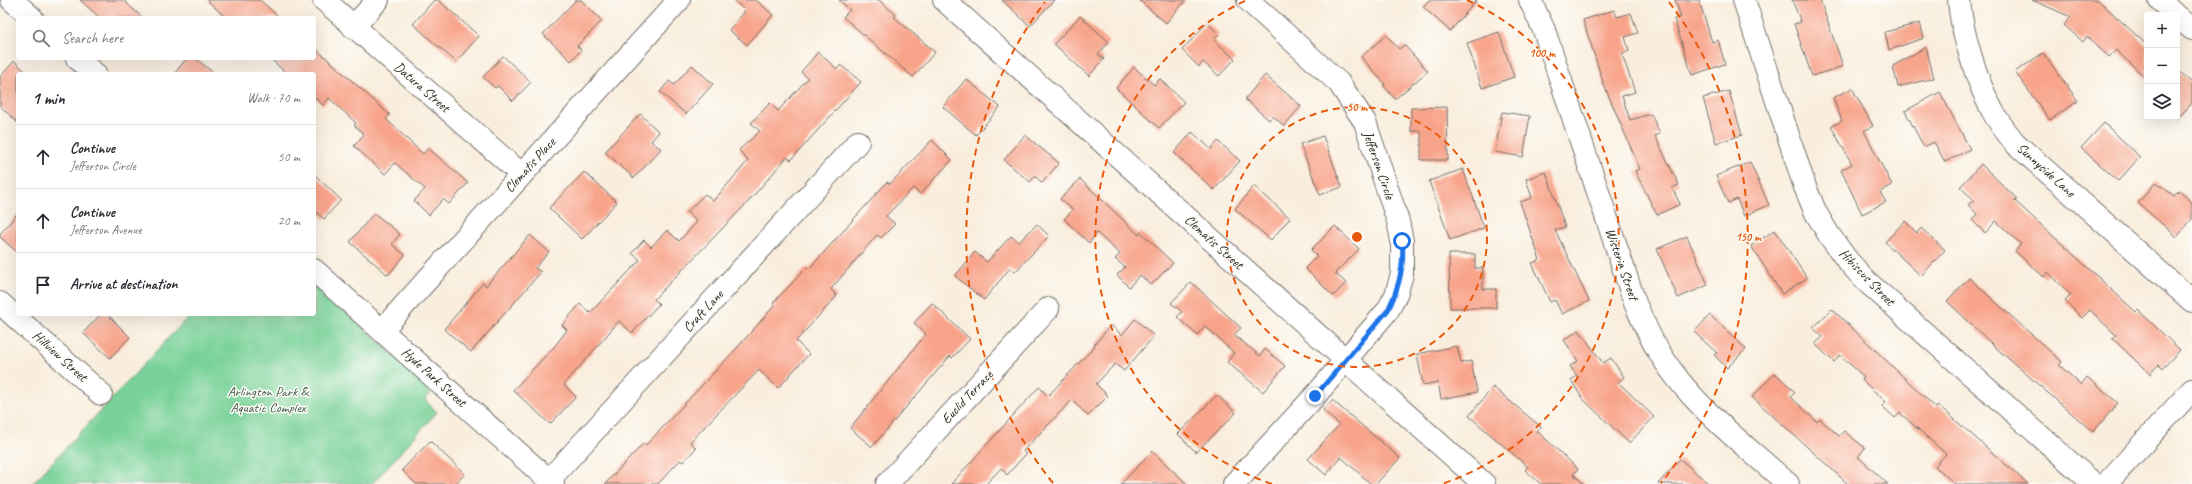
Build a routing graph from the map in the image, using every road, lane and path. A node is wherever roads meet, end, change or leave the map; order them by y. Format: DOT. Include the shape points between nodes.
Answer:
graph roads {
  1 [pos="12,0"];
  2 [pos="324,0"];
  3 [pos="378,0"];
  4 [pos="679,0"];
  5 [pos="944,0"];
  6 [pos="1248,0"];
  7 [pos="1530,0"];
  8 [pos="1744,0"];
  9 [pos="1959,0"];
  10 [pos="2160,0"];
  11 [pos="2174,12"];
  12 [pos="30,16"];
  13 [pos="2180,18"];
  14 [pos="354,27"];
  15 [pos="2192,29"];
  16 [pos="79,60"];
  17 [pos="93,72"];
  18 [pos="858,142"];
  19 [pos="521,174"];
  20 [pos="316,272"];
  21 [pos="2192,301"];
  22 [pos="0,303"];
  23 [pos="1048,309"];
  24 [pos="382,330"];
  25 [pos="1346,360"];
  26 [pos="2192,390"];
  27 [pos="101,394"];
  28 [pos="551,482"];
  29 [pos="887,484"];
  30 [pos="1234,484"];
  31 [pos="1484,484"];
  32 [pos="1788,484"];
  33 [pos="2094,484"];
  34 [pos="2106,484"];
  1 -- 12 [label="street"];
  2 -- 14 [label="street, Datura Street"];
  3 -- 14 [label="street"];
  4 -- 19 [label="street, Clematis Place"];
  5 -- 25 [label="street, Clematis Street"];
  6 -- 25 [label="street, Jefferson Circle" via="1347,92 1364,122 1398,222 1403,251 1402,274 1396,295 1388,310"];
  7 -- 32 [label="street, Wisteria Street" via="1544,30 1635,303 1646,329 1661,356 1687,390"];
  8 -- 33 [label="street, Hibiscus Street" via="1805,187 1829,234 1847,260 1866,281"];
  9 -- 21 [label="street, Sunnyside Lane" via="1965,34 1985,94 2005,131 2015,143"];
  10 -- 11 [label="street"];
  13 -- 15 [label="street"];
  14 -- 19 [label="street, Datura Street"];
  16 -- 17 [label="street"];
  18 -- 28 [label="street, Craft Lane"];
  19 -- 24 [label="street, Clematis Place"];
  20 -- 24 [label="street, Hyde Park Street"];
  22 -- 27 [label="street, Hillview Street"];
  23 -- 29 [label="street, Euclid Terrace"];
  24 -- 28 [label="street, Hyde Park Street"];
  25 -- 30 [label="street, Jefferson Circle"];
  25 -- 31 [label="street, Clematis Street"];
  26 -- 34 [label="street"];
}
